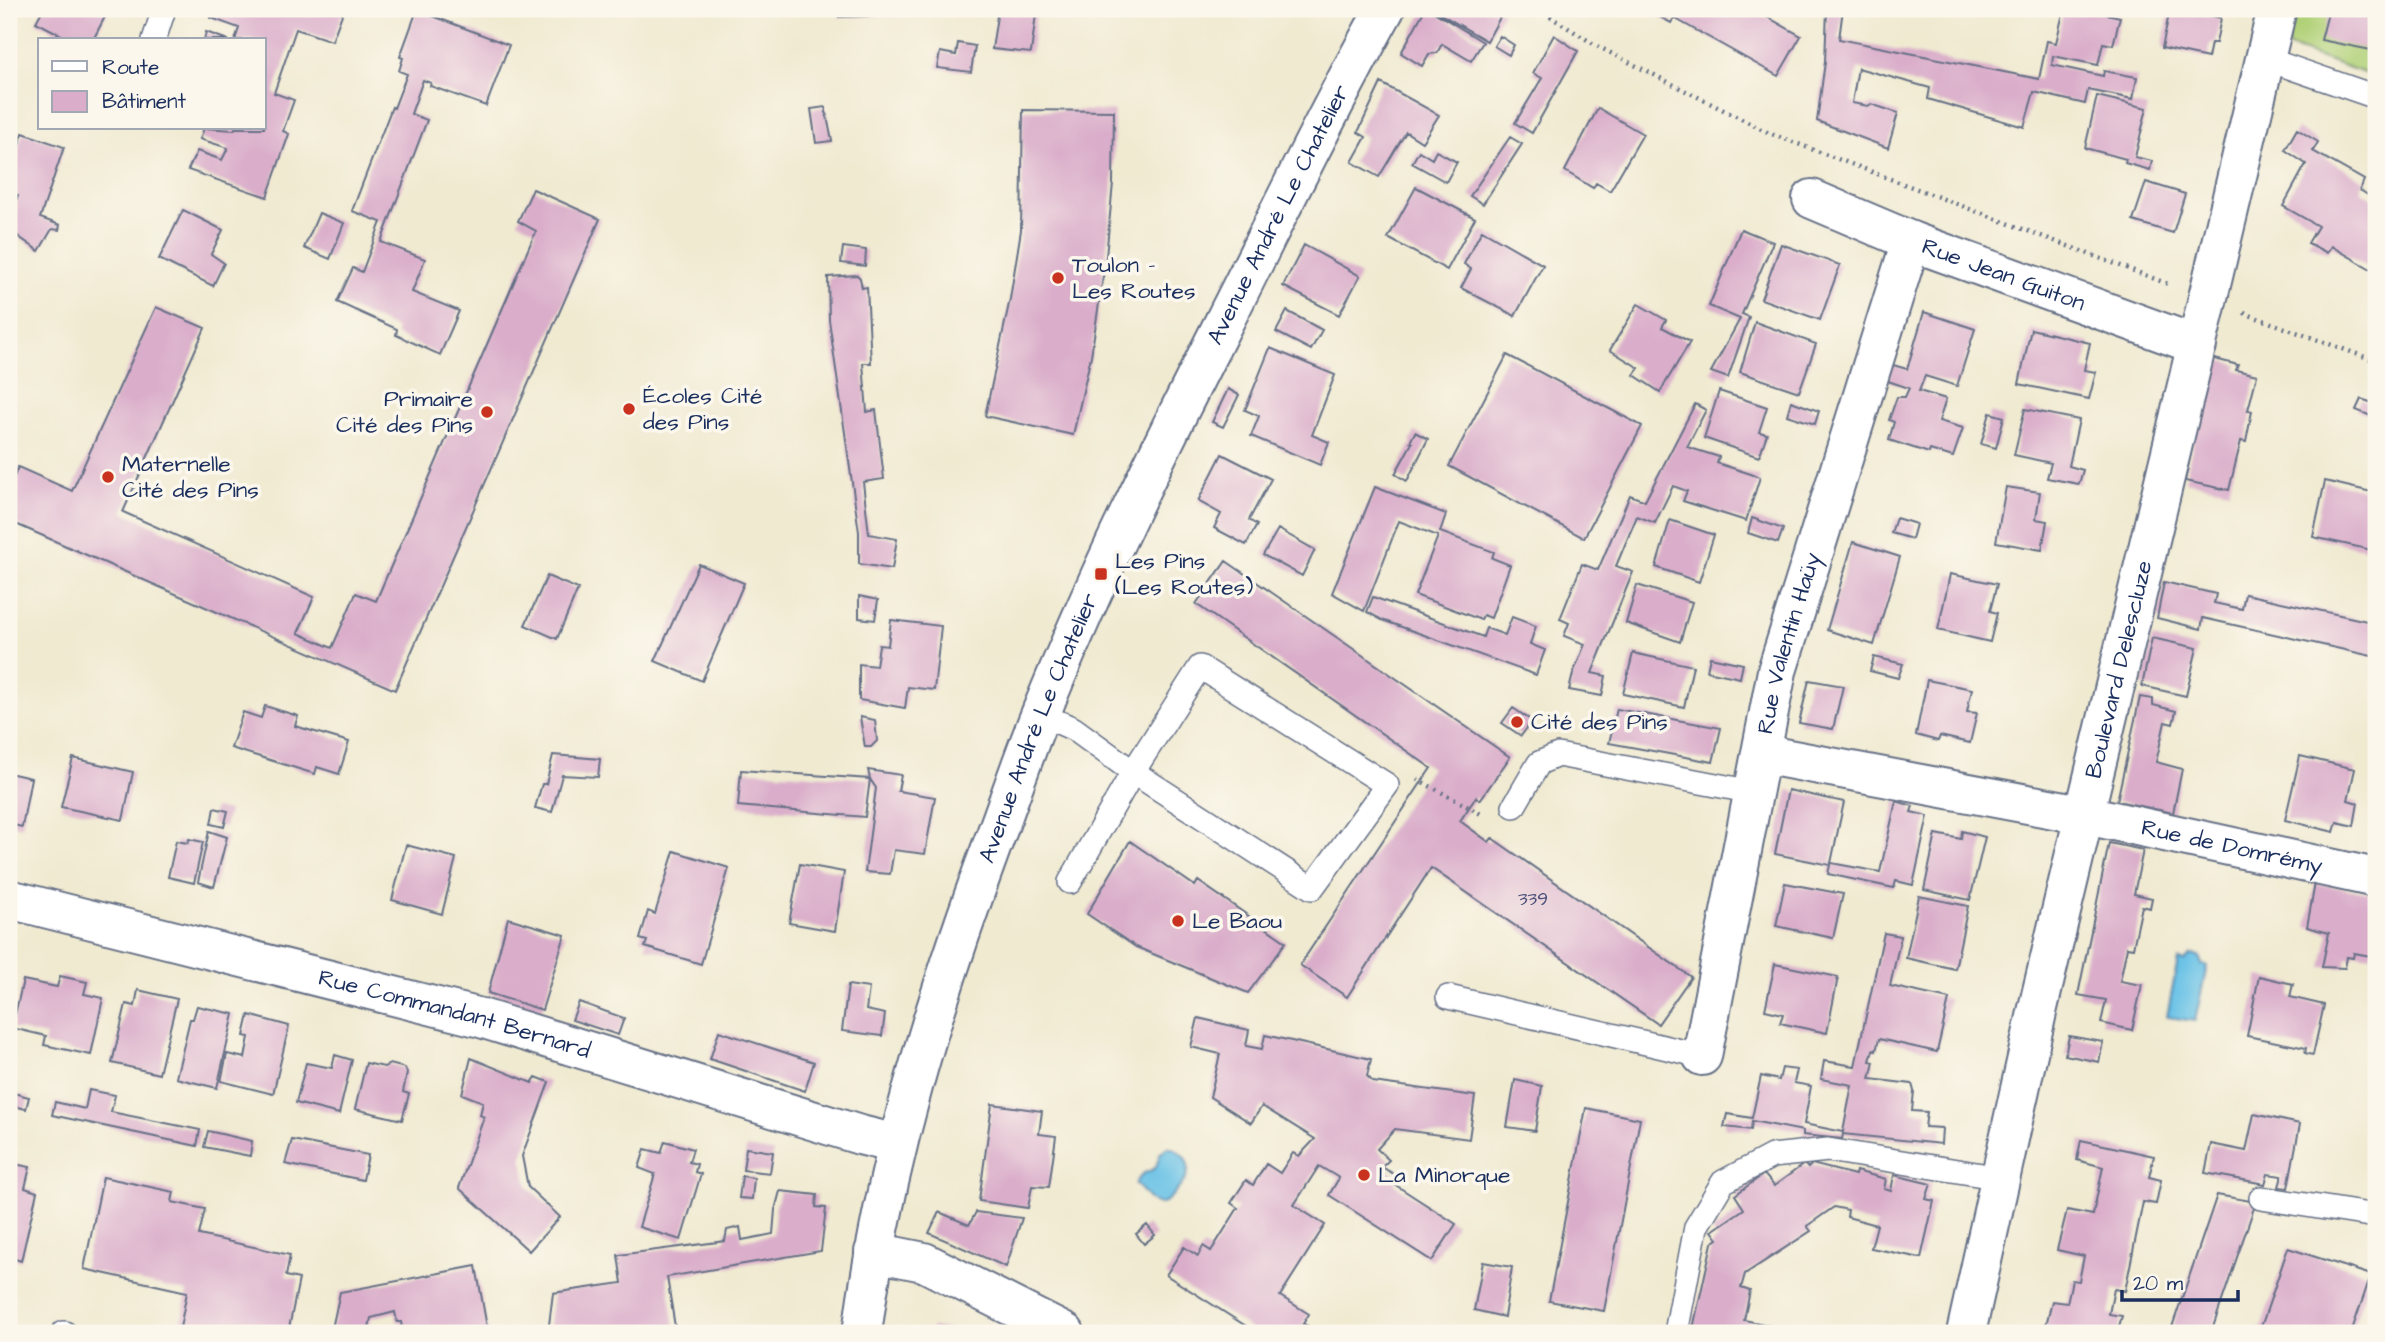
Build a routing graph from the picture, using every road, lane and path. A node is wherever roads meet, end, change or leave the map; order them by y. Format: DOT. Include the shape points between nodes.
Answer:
graph roads {
  1 [pos="164,9"];
  2 [pos="1385,9"];
  3 [pos="1538,9"];
  4 [pos="2277,9"];
  5 [pos="155,38"];
  6 [pos="2266,60"];
  7 [pos="2376,97"];
  8 [pos="1812,199"];
  9 [pos="1912,241"];
  10 [pos="2178,288"];
  11 [pos="2239,311"];
  12 [pos="2197,345"];
  13 [pos="2376,362"];
  14 [pos="1040,714"];
  15 [pos="1760,754"];
  16 [pos="1133,772"];
  17 [pos="1387,785"];
  18 [pos="1753,792"];
  19 [pos="1514,806"];
  20 [pos="2086,815"];
  21 [pos="2376,878"];
  22 [pos="1070,882"];
  23 [pos="9,899"];
  24 [pos="1448,997"];
  25 [pos="1702,1056"];
  26 [pos="897,1144"];
  27 [pos="2001,1178"];
  28 [pos="2261,1198"];
  29 [pos="2376,1216"];
  30 [pos="874,1252"];
  31 [pos="862,1333"];
  32 [pos="1065,1333"];
  33 [pos="1676,1333"];
  34 [pos="1966,1333"];
  1 -- 5 [label="lane"];
  2 -- 14 [label="street, Avenue André Le Chatelier" via="1183,403"];
  3 -- 10 [label="path" via="1597,46 1769,133"];
  4 -- 6 [label="street, Boulevard Delescluze"];
  6 -- 7 [label="lane"];
  6 -- 12 [label="street, Boulevard Delescluze"];
  8 -- 9 [label="street, Rue Jean Guiton"];
  9 -- 12 [label="street, Rue Jean Guiton"];
  9 -- 15 [label="street, Rue Valentin Haüy" via="1777,671"];
  11 -- 13 [label="path"];
  12 -- 20 [label="street, Boulevard Delescluze"];
  14 -- 16 [label="lane" via="1074,729"];
  14 -- 26 [label="street, Avenue André Le Chatelier" via="931,1018"];
  15 -- 18 [label="street, Rue Valentin Haüy"];
  15 -- 20 [label="street, Rue de Domrémy"];
  16 -- 17 [label="lane" via="1311,888"];
  16 -- 17 [label="lane" via="1200,667"];
  16 -- 22 [label="lane"];
  17 -- 19 [label="path" via="1413,776 1486,817"];
  18 -- 19 [label="lane" via="1558,755 1539,763"];
  18 -- 25 [label="street, Rue Valentin Haüy"];
  20 -- 21 [label="street, Rue de Domrémy"];
  20 -- 27 [label="street, Boulevard Delescluze"];
  23 -- 26 [label="street, Rue Commandant Bernard" via="481,1018"];
  24 -- 25 [label="lane"];
  26 -- 30 [label="street, Avenue André Le Chatelier"];
  27 -- 33 [label="lane" via="1828,1150 1772,1156 1723,1182 1696,1227"];
  27 -- 34 [label="street, Boulevard Delescluze"];
  28 -- 29 [label="lane"];
  30 -- 31 [label="street, Avenue André Le Chatelier"];
  30 -- 32 [label="street" via="924,1262"];
}
